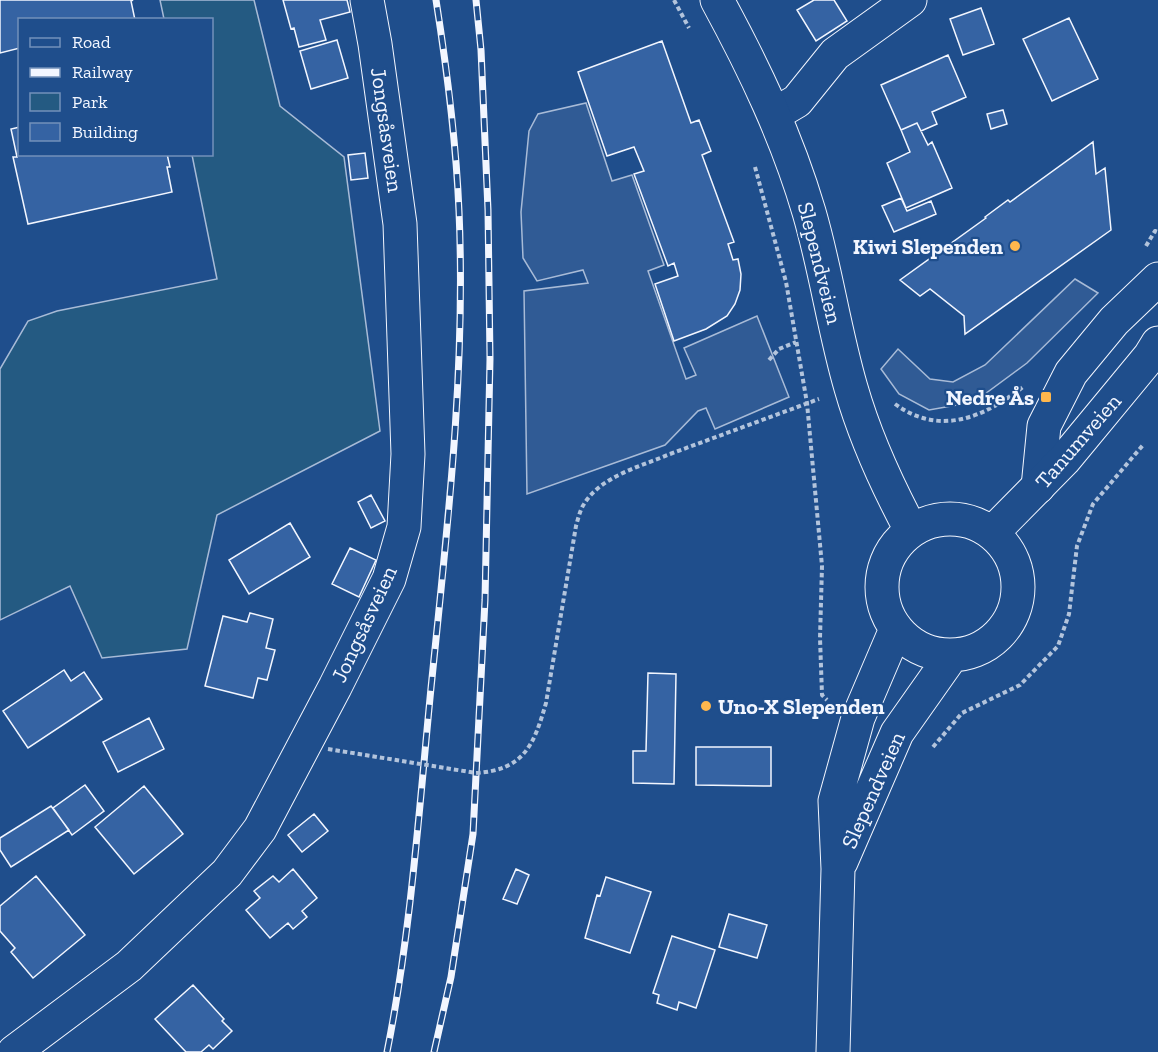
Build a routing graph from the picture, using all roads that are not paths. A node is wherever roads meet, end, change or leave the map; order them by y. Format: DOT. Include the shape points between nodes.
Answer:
graph roads {
  1 [pos="367,0"];
  2 [pos="717,0"];
  3 [pos="910,0"];
  4 [pos="775,114"];
  5 [pos="1158,279"];
  6 [pos="1158,343"];
  7 [pos="1038,487"];
  8 [pos="911,530"];
  9 [pos="992,533"];
  10 [pos="896,629"];
  11 [pos="952,655"];
  12 [pos="838,869"];
  13 [pos="14,1052"];
  14 [pos="833,1052"];
  1 -- 13 [label="main road, Jongsåsveien" via="400,224 408,454 404,527 389,579 260,829 227,873 129,966"];
  2 -- 4 [label="main road, Slependveien"];
  3 -- 4 [label="main road" via="835,54 797,101"];
  4 -- 8 [label="main road, Slependveien" via="810,215 851,389 872,447"];
  5 -- 7 [label="main road" via="1114,321 1071,374 1044,426"];
  6 -- 7 [label="main road, Tanumveien" via="1112,404"];
  7 -- 9 [label="main road, Tanumveien"];
  8 -- 9 [label="main road" via="930,521 952,519 973,522"];
  8 -- 10 [label="main road" via="896,544 882,579 882,596"];
  9 -- 11 [label="main road" via="1015,566 1015,608 1005,627 991,641"];
  10 -- 11 [label="main road" via="931,652"];
  10 -- 12 [label="main road, Slependveien" via="858,718 835,801"];
  11 -- 12 [label="main road, Slependveien" via="897,733"];
  12 -- 14 [label="main road, Slependveien"];
}
